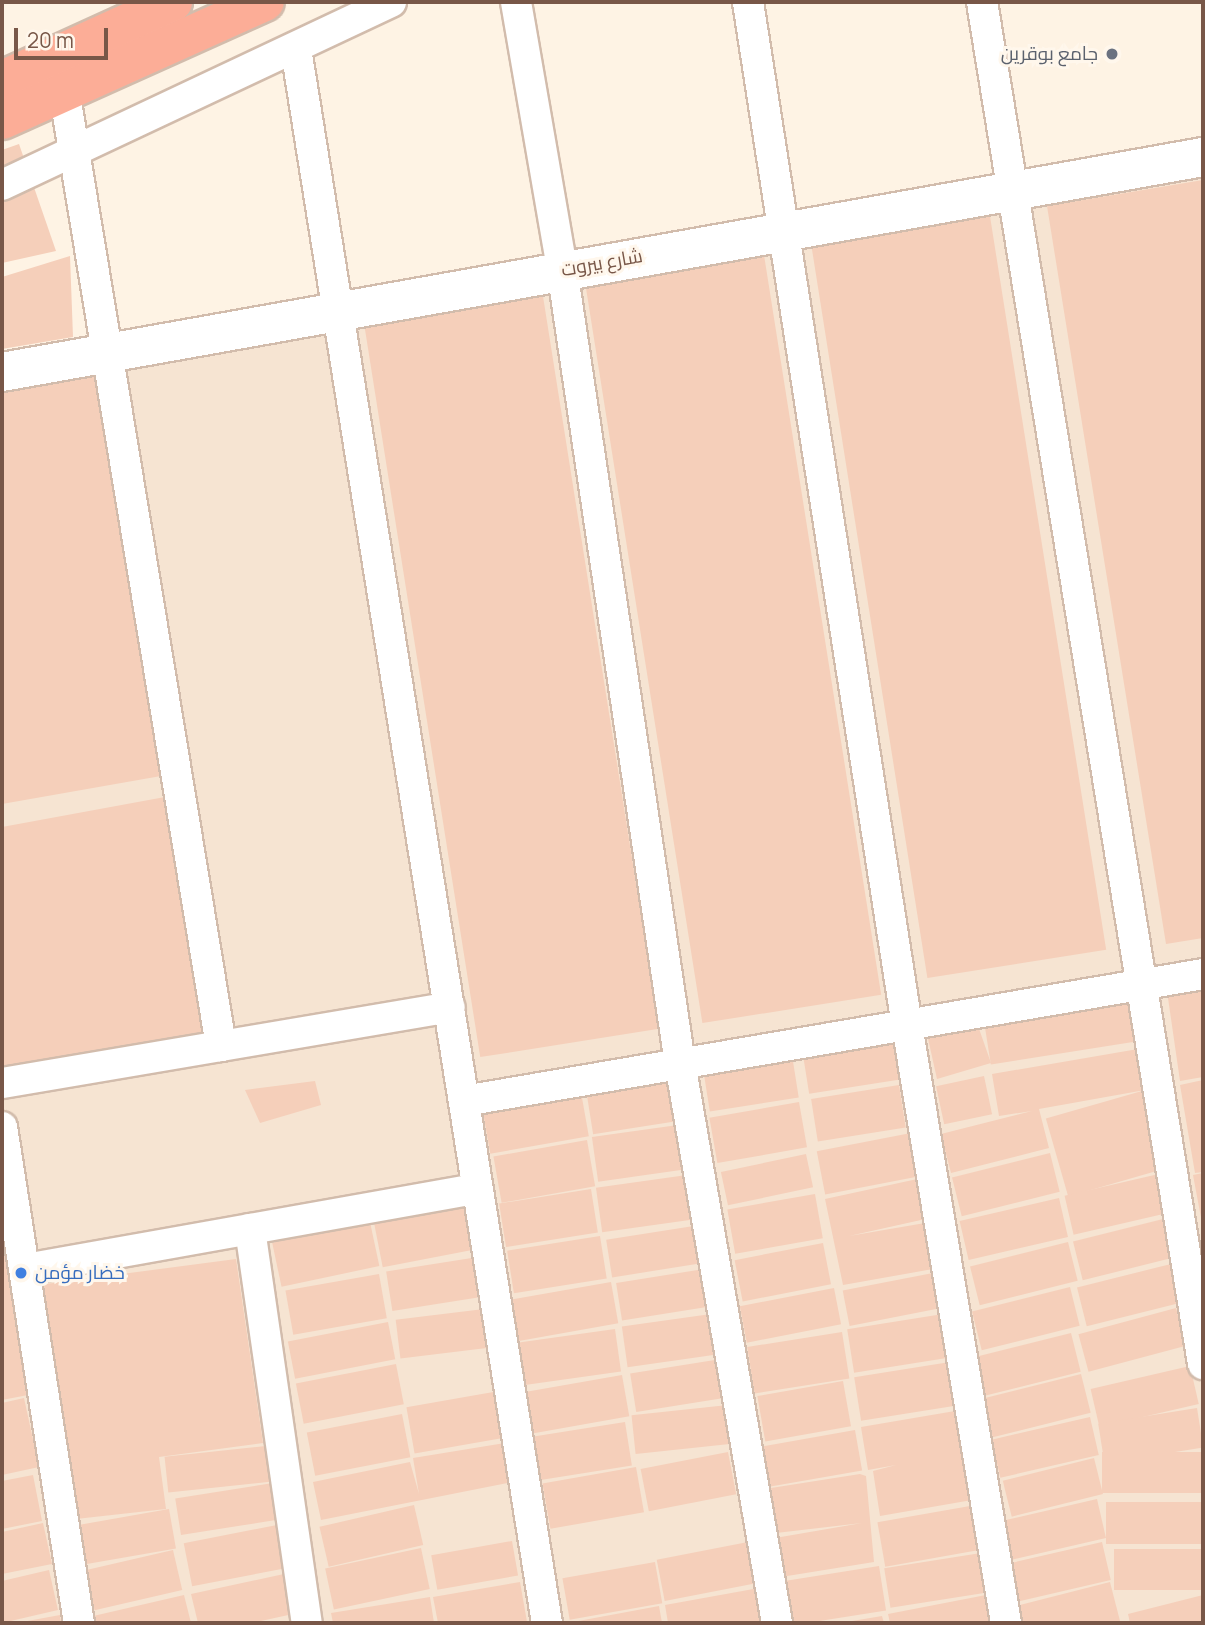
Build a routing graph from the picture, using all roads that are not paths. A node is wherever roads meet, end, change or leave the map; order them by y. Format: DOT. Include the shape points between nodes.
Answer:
graph roads {
  1 [pos="173,2"];
  2 [pos="265,2"];
  3 [pos="391,2"];
  4 [pos="516,2"];
  5 [pos="748,2"];
  6 [pos="982,2"];
  7 [pos="296,49"];
  8 [pos="2,80"];
  9 [pos="64,90"];
  10 [pos="2,120"];
  11 [pos="75,150"];
  12 [pos="1203,157"];
  13 [pos="2,185"];
  14 [pos="1013,193"];
  15 [pos="786,232"];
  16 [pos="562,269"];
  17 [pos="341,308"];
  18 [pos="108,352"];
  19 [pos="2,372"];
  20 [pos="1203,974"];
  21 [pos="1140,986"];
  22 [pos="450,1007"];
  23 [pos="906,1025"];
  24 [pos="221,1046"];
  25 [pos="680,1063"];
  26 [pos="2,1083"];
  27 [pos="464,1101"];
  28 [pos="2,1127"];
  29 [pos="7,1184"];
  30 [pos="477,1189"];
  31 [pos="250,1229"];
  32 [pos="26,1269"];
  33 [pos="1203,1364"];
  34 [pos="79,1623"];
  35 [pos="307,1623"];
  36 [pos="547,1623"];
  37 [pos="777,1623"];
  38 [pos="1006,1623"];
  1 -- 8 [label="highway"];
  2 -- 9 [label="highway"];
  3 -- 7 [label="street"];
  4 -- 16 [label="street"];
  5 -- 15 [label="street"];
  6 -- 14 [label="street"];
  7 -- 11 [label="street"];
  7 -- 17 [label="street"];
  9 -- 10 [label="highway"];
  9 -- 11 [label="street"];
  11 -- 13 [label="street"];
  11 -- 18 [label="street"];
  12 -- 14 [label="street, شارع بيروت"];
  14 -- 15 [label="street, شارع بيروت"];
  14 -- 21 [label="street"];
  15 -- 16 [label="street, شارع بيروت"];
  15 -- 23 [label="street"];
  16 -- 17 [label="street, شارع بيروت"];
  16 -- 25 [label="street"];
  17 -- 18 [label="street, شارع بيروت"];
  17 -- 22 [label="street"];
  18 -- 19 [label="street, شارع بيروت"];
  18 -- 24 [label="street"];
  20 -- 21 [label="street"];
  21 -- 23 [label="street"];
  21 -- 33 [label="street"];
  22 -- 24 [label="street"];
  22 -- 27 [label="street"];
  23 -- 25 [label="street"];
  23 -- 38 [label="street"];
  24 -- 26 [label="street"];
  25 -- 27 [label="street"];
  25 -- 37 [label="street"];
  27 -- 30 [label="street"];
  28 -- 29 [label="street"];
  29 -- 32 [label="street"];
  30 -- 31 [label="street"];
  30 -- 36 [label="street"];
  31 -- 32 [label="street"];
  31 -- 35 [label="street"];
  32 -- 34 [label="street"];
}
